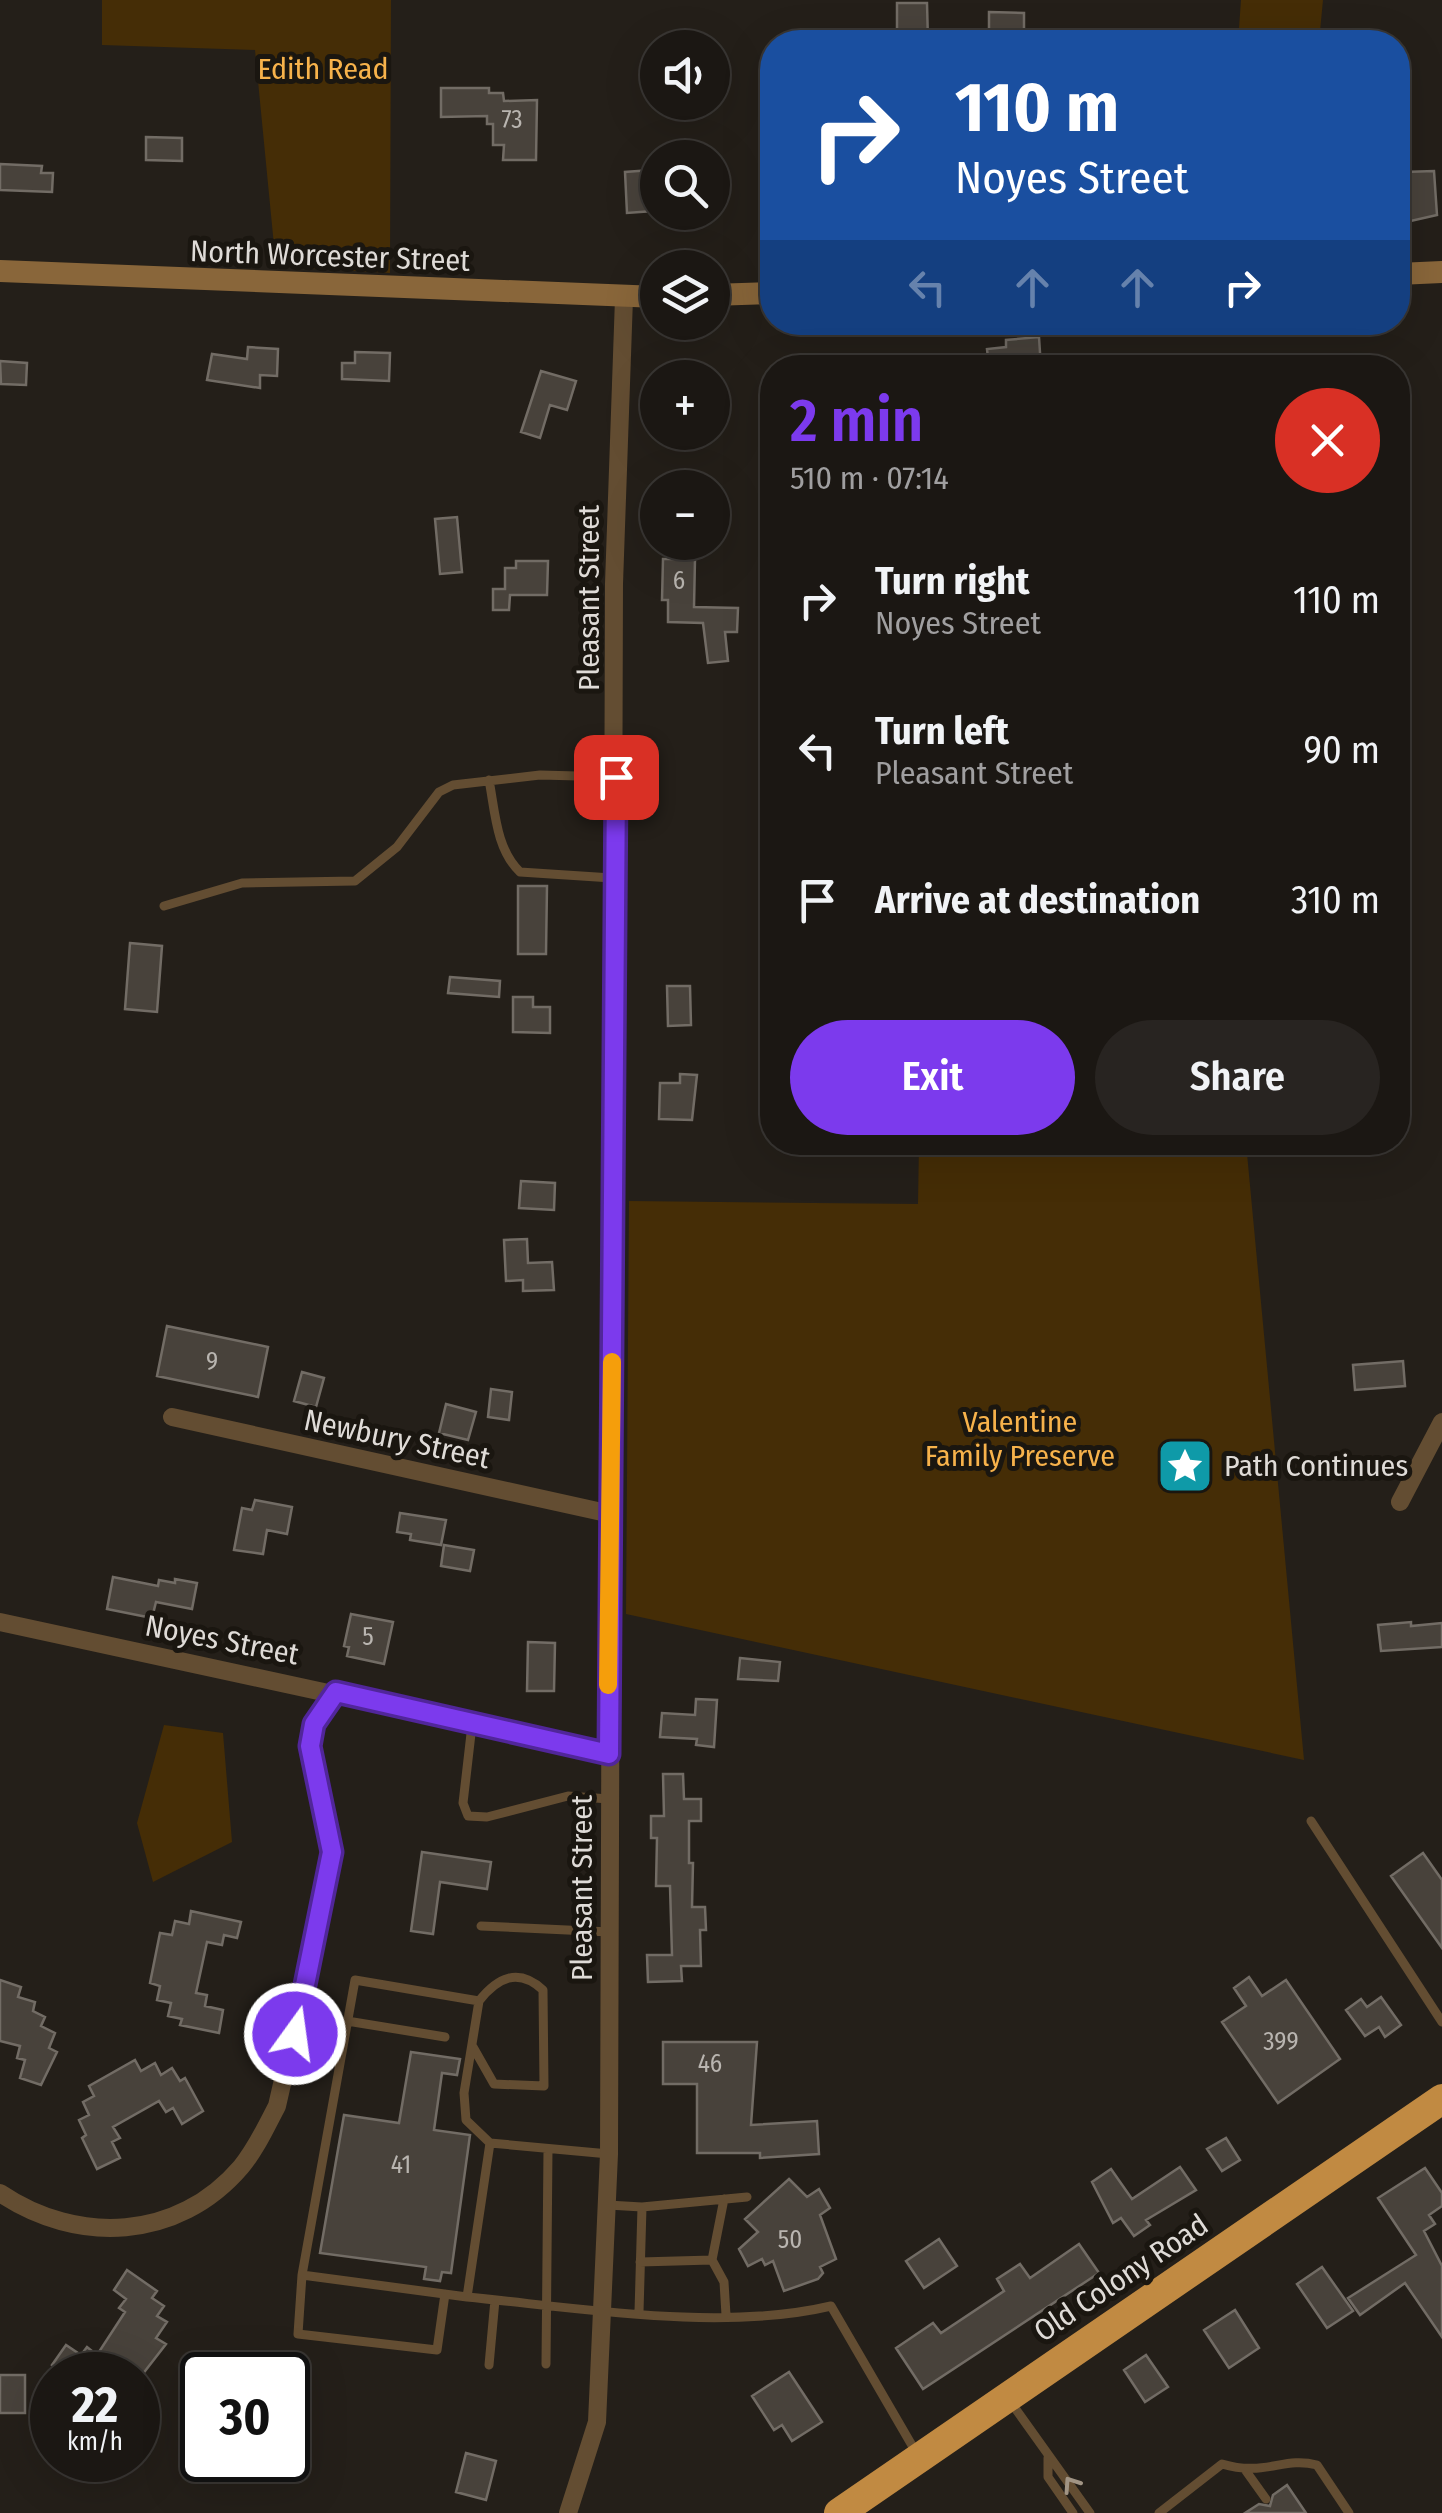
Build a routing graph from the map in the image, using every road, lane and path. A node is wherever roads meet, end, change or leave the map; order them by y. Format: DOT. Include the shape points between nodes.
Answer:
graph roads {
  1 [pos="0,272"];
  2 [pos="1442,272"];
  3 [pos="1410,273"];
  4 [pos="760,293"];
  5 [pos="730,294"];
  6 [pos="624,298"];
  7 [pos="640,298"];
  8 [pos="616,777"];
  9 [pos="489,780"];
  10 [pos="614,878"];
  11 [pos="164,906"];
  12 [pos="172,1418"];
  13 [pos="1442,1422"];
  14 [pos="1400,1502"];
  15 [pos="610,1514"];
  16 [pos="0,1622"];
  17 [pos="336,1692"];
  18 [pos="472,1722"];
  19 [pos="609,1754"];
  20 [pos="610,1799"];
  21 [pos="1312,1820"];
  22 [pos="482,1926"];
  23 [pos="610,1932"];
  24 [pos="479,2001"];
  25 [pos="347,2021"];
  26 [pos="1442,2022"];
  27 [pos="445,2037"];
  28 [pos="472,2045"];
  29 [pos="1442,2099"];
  30 [pos="490,2143"];
  31 [pos="548,2148"];
  32 [pos="609,2154"];
  33 [pos="0,2193"];
  34 [pos="747,2197"];
  35 [pos="724,2199"];
  36 [pos="608,2204"];
  37 [pos="642,2207"];
  38 [pos="712,2260"];
  39 [pos="640,2262"];
  40 [pos="302,2275"];
  41 [pos="444,2294"];
  42 [pos="468,2297"];
  43 [pos="496,2300"];
  44 [pos="547,2305"];
  45 [pos="604,2311"];
  46 [pos="639,2312"];
  47 [pos="726,2315"];
  48 [pos="546,2364"];
  49 [pos="489,2365"];
  50 [pos="1007,2397"];
  51 [pos="918,2458"];
  52 [pos="1048,2458"];
  53 [pos="1246,2471"];
  54 [pos="1266,2499"];
  55 [pos="1173,2509"];
  56 [pos="568,2513"];
  57 [pos="839,2513"];
  58 [pos="1073,2513"];
  59 [pos="1090,2513"];
  60 [pos="1159,2513"];
  61 [pos="1349,2513"];
  1 -- 6 [label="street, North Worcester Street"];
  2 -- 3 [label="street"];
  4 -- 5 [label="street"];
  6 -- 7 [label="street, North Worcester Street"];
  6 -- 8 [label="street, Pleasant Street" via="614,584"];
  8 -- 9 [label="lane"];
  8 -- 10 [label="street, Pleasant Street"];
  9 -- 10 [label="lane" via="508,861 520,872"];
  9 -- 11 [label="lane" via="438,792 396,848 355,881 242,882"];
  10 -- 15 [label="street, Pleasant Street"];
  12 -- 15 [label="street, Newbury Street"];
  13 -- 14 [label="street"];
  15 -- 19 [label="street, Pleasant Street"];
  16 -- 17 [label="street, Noyes Street"];
  17 -- 18 [label="street, Noyes Street"];
  17 -- 33 [label="street" via="314,1724 310,1746 328,1821 329,1879 277,2106 259,2140 240,2168 202,2198 116,2229 66,2226"];
  18 -- 19 [label="street, Noyes Street"];
  18 -- 20 [label="lane" via="463,1803 468,1816 487,1818 568,1796"];
  19 -- 20 [label="street, Pleasant Street"];
  20 -- 23 [label="street, Pleasant Street"];
  21 -- 26 [label="lane"];
  22 -- 23 [label="lane"];
  23 -- 32 [label="street, Pleasant Street"];
  24 -- 25 [label="lane" via="355,1980"];
  24 -- 28 [label="lane"];
  24 -- 28 [label="lane" via="512,1976 543,1990 544,2086 494,2084"];
  25 -- 27 [label="lane"];
  25 -- 40 [label="lane"];
  28 -- 30 [label="lane" via="466,2120"];
  29 -- 50 [label="highway, Old Colony Road"];
  30 -- 31 [label="lane"];
  30 -- 42 [label="lane"];
  31 -- 32 [label="lane"];
  31 -- 44 [label="lane"];
  32 -- 36 [label="street, Pleasant Street"];
  34 -- 35 [label="lane"];
  35 -- 37 [label="lane"];
  35 -- 38 [label="lane"];
  36 -- 37 [label="lane"];
  36 -- 45 [label="street, Pleasant Street"];
  37 -- 39 [label="lane"];
  38 -- 39 [label="lane"];
  38 -- 47 [label="lane" via="724,2282"];
  39 -- 46 [label="lane"];
  40 -- 41 [label="lane"];
  40 -- 41 [label="lane" via="298,2334 437,2350"];
  41 -- 42 [label="lane"];
  42 -- 43 [label="lane"];
  43 -- 44 [label="lane"];
  43 -- 49 [label="lane"];
  44 -- 45 [label="lane"];
  44 -- 48 [label="lane"];
  45 -- 46 [label="lane"];
  45 -- 56 [label="street, Pleasant Street" via="597,2422"];
  46 -- 47 [label="lane"];
  47 -- 51 [label="lane" via="783,2317 831,2306"];
  50 -- 51 [label="highway, Old Colony Road"];
  50 -- 52 [label="lane"];
  51 -- 57 [label="highway, Old Colony Road"];
  52 -- 58 [label="lane" via="1048,2477"];
  59 -- 52 [label="lane, one-way"];
  53 -- 54 [label="lane"];
  53 -- 55 [label="lane" via="1222,2464"];
  53 -- 61 [label="lane" via="1297,2460 1316,2465"];
  55 -- 60 [label="lane"];
}
